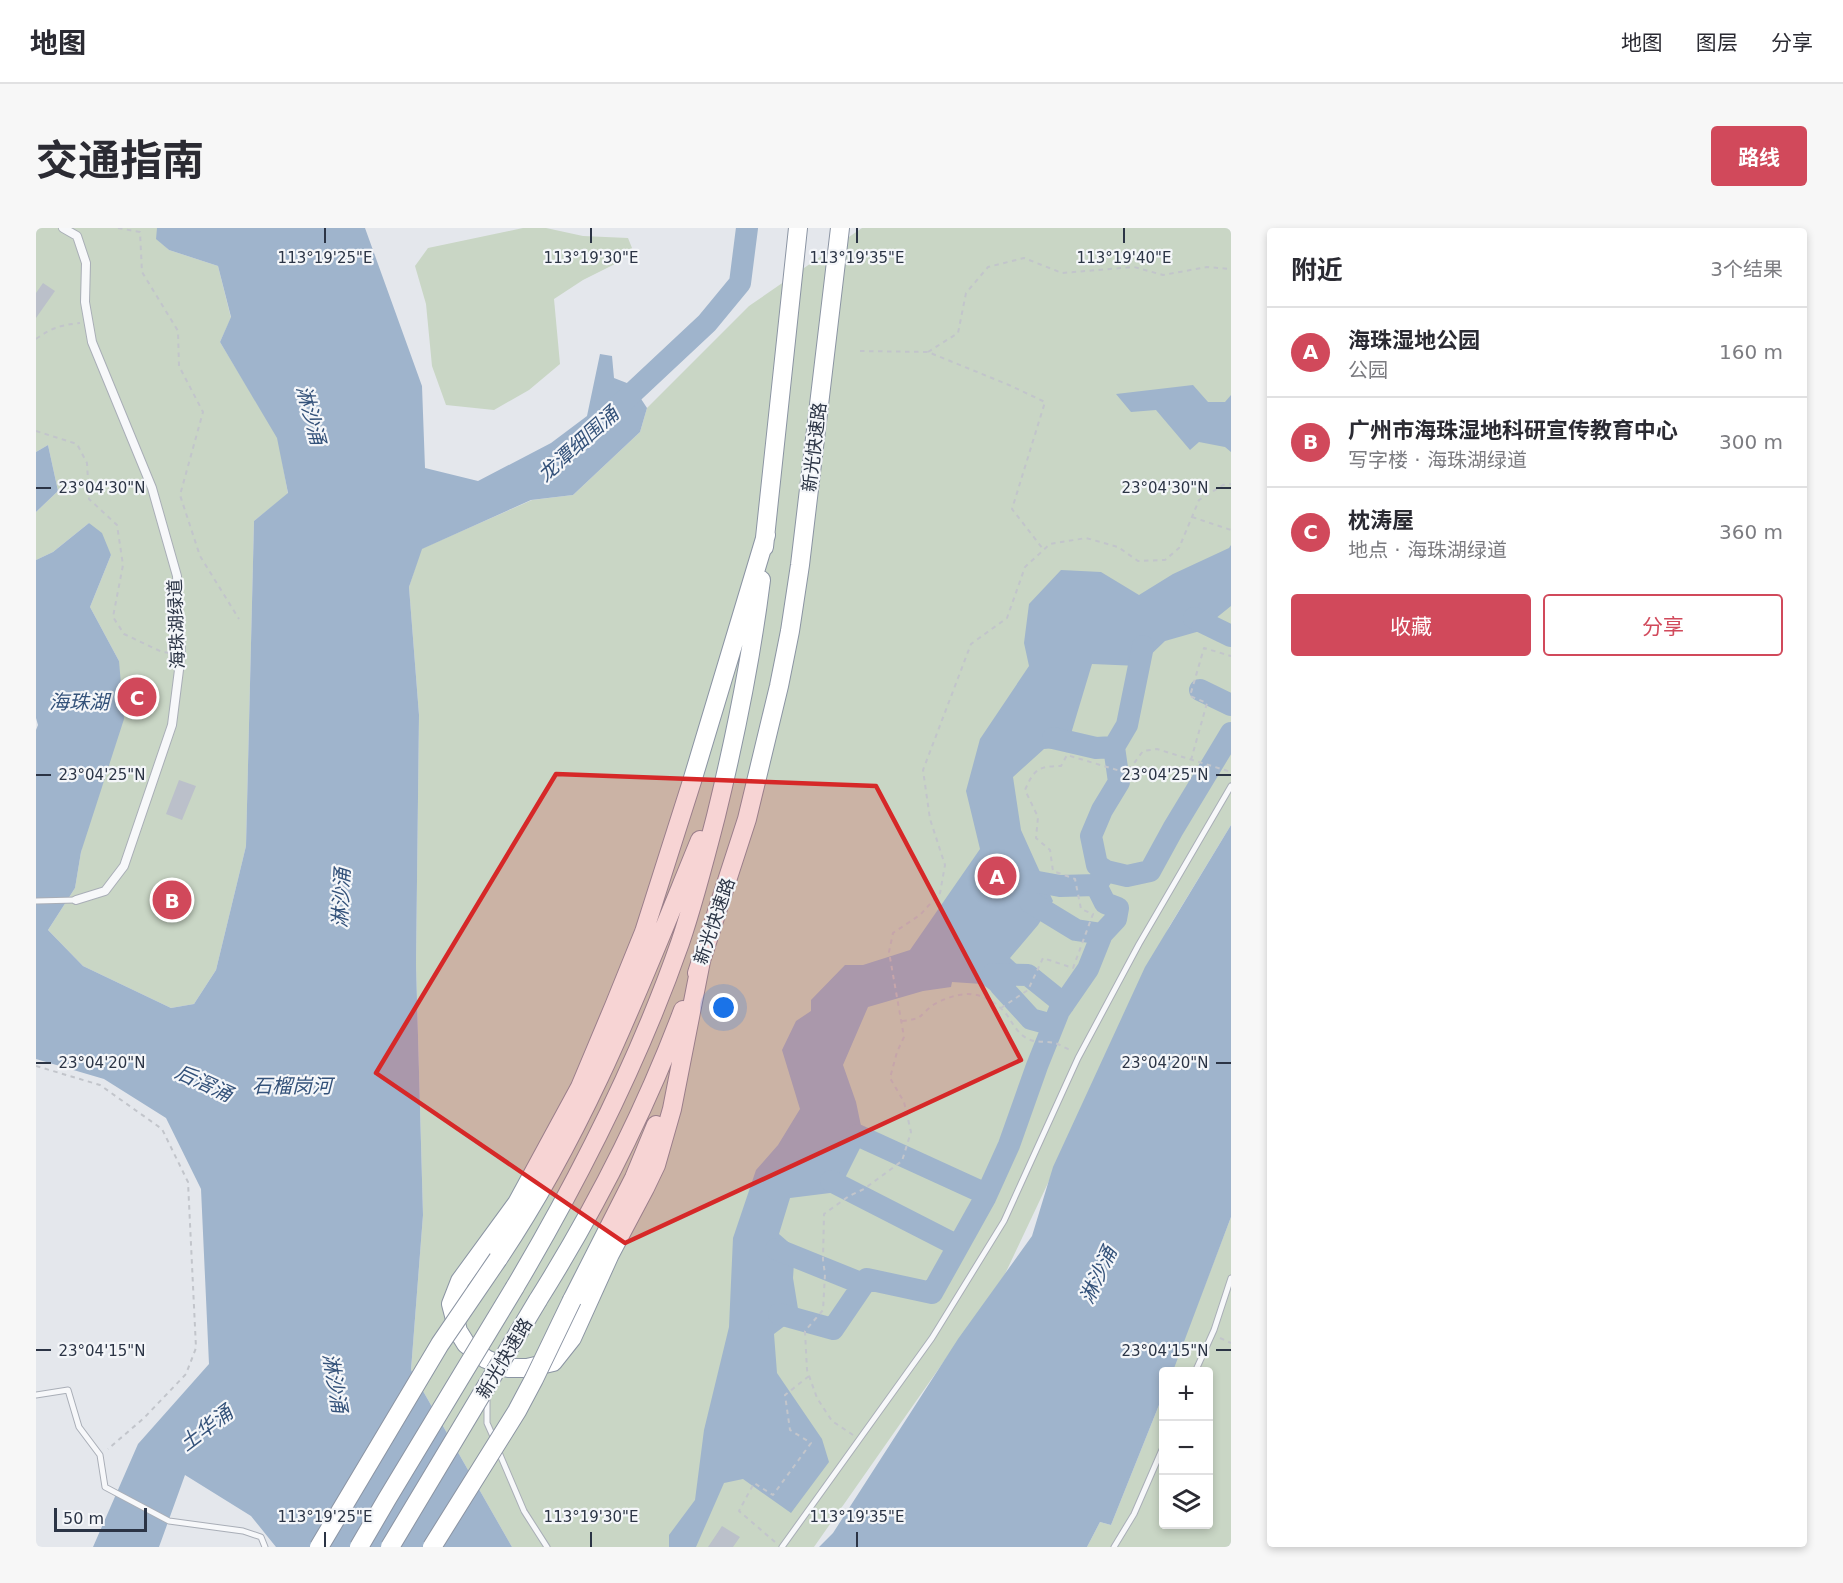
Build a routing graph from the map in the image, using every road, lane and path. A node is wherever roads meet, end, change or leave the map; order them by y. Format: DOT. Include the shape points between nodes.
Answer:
graph roads {
  1 [pos="63,228"];
  2 [pos="118,228"];
  3 [pos="798,228"];
  4 [pos="840,228"];
  5 [pos="1231,269"];
  6 [pos="88,322"];
  7 [pos="36,339"];
  8 [pos="860,351"];
  9 [pos="928,352"];
  10 [pos="36,431"];
  11 [pos="1231,484"];
  12 [pos="1192,517"];
  13 [pos="1230,530"];
  14 [pos="766,535"];
  15 [pos="1044,550"];
  16 [pos="239,619"];
  17 [pos="181,654"];
  18 [pos="1231,656"];
  19 [pos="1191,760"];
  20 [pos="1231,772"];
  21 [pos="726,775"];
  22 [pos="1231,786"];
  23 [pos="76,900"];
  24 [pos="36,901"];
  25 [pos="701,961"];
  26 [pos="1001,1008"];
  27 [pos="902,1021"];
  28 [pos="1080,1055"];
  29 [pos="36,1066"];
  30 [pos="1231,1278"];
  31 [pos="486,1359"];
  32 [pos="1197,1367"];
  33 [pos="809,1376"];
  34 [pos="36,1395"];
  35 [pos="860,1440"];
  36 [pos="100,1455"];
  37 [pos="1159,1456"];
  38 [pos="265,1547"];
  39 [pos="319,1547"];
  40 [pos="359,1547"];
  41 [pos="390,1547"];
  42 [pos="432,1547"];
  43 [pos="547,1547"];
  44 [pos="782,1547"];
  45 [pos="1114,1547"];
  1 -- 6 [label="street, 海珠湖绿道" via="77,236 86,263"];
  2 -- 16 [label="path" via="140,232 142,272 178,331 179,366 203,412 180,495 200,556"];
  3 -- 14 [label="highway, 新光快速路"];
  4 -- 25 [label="highway, 新光快速路" via="790,631 747,819"];
  5 -- 9 [label="path" via="1207,267 1163,275 1134,267 1062,273 1024,258 988,267 966,293 958,333"];
  6 -- 7 [label="path" via="48,330"];
  6 -- 17 [label="street, 海珠湖绿道" via="92,342 152,488 177,576"];
  8 -- 9 [label="path"];
  9 -- 15 [label="path" via="1045,402 1012,509"];
  10 -- 17 [label="path" via="77,444 87,463 89,499 117,525 123,565 113,617 124,634 162,652"];
  11 -- 12 [label="path" via="1199,500"];
  12 -- 13 [label="path"];
  12 -- 15 [label="path" via="1179,548 1165,560 1138,561 1118,547 1086,538 1050,544"];
  14 -- 21 [label="highway, 新光快速路" via="754,633"];
  14 -- 31 [label="highway" via="644,932 618,996 580,1088 517,1203 460,1281 452,1304 458,1331 466,1344"];
  15 -- 27 [label="path" via="1025,567 1006,618 971,644 923,770 930,819 945,865 940,893 920,915 893,933 889,952"];
  17 -- 23 [label="street, 海珠湖绿道" via="172,725 124,866 105,891"];
  18 -- 19 [label="path" via="1204,648 1190,696 1206,703"];
  19 -- 20 [label="path"];
  19 -- 26 [label="path" via="1157,749 1143,751 1127,773 1067,755 1061,766 1045,766 1031,776 1024,790 1038,817 1036,838 1050,850 1053,871 1075,879 1081,909 1093,914 1073,968 1043,958 1028,990"];
  21 -- 39 [label="highway, bridge" via="632,1006 551,1174 440,1344"];
  21 -- 40 [label="highway, 新光快速路, bridge" via="680,943 590,1154"];
  22 -- 28 [label="lane"];
  23 -- 24 [label="lane"];
  25 -- 31 [label="highway" via="672,1109 656,1165 573,1338 553,1362 508,1368"];
  25 -- 41 [label="highway, 新光快速路, bridge" via="666,1053 600,1194"];
  25 -- 42 [label="highway, bridge" via="649,1146 517,1411"];
  26 -- 27 [label="path" via="979,995 962,994 932,1006 922,1017"];
  26 -- 28 [label="path" via="1029,1040 1055,1043"];
  27 -- 33 [label="path" via="904,1036 890,1078 904,1101 911,1132 907,1149 902,1161 824,1214 823,1310 805,1331"];
  28 -- 35 [label="lane" via="1004,1221 932,1338"];
  29 -- 36 [label="path" via="100,1084 162,1130 188,1182 196,1348 186,1374 144,1418"];
  30 -- 32 [label="lane"];
  31 -- 43 [label="lane" via="487,1423 524,1511"];
  33 -- 35 [label="path" via="832,1421"];
  33 -- 44 [label="path" via="785,1395 790,1430 811,1443 773,1495 754,1483 739,1511"];
  34 -- 36 [label="lane" via="68,1390 79,1427"];
  35 -- 44 [label="lane"];
  36 -- 38 [label="lane" via="105,1487 169,1521 243,1531 261,1537"];
  37 -- 45 [label="lane" via="1134,1514"];
}
